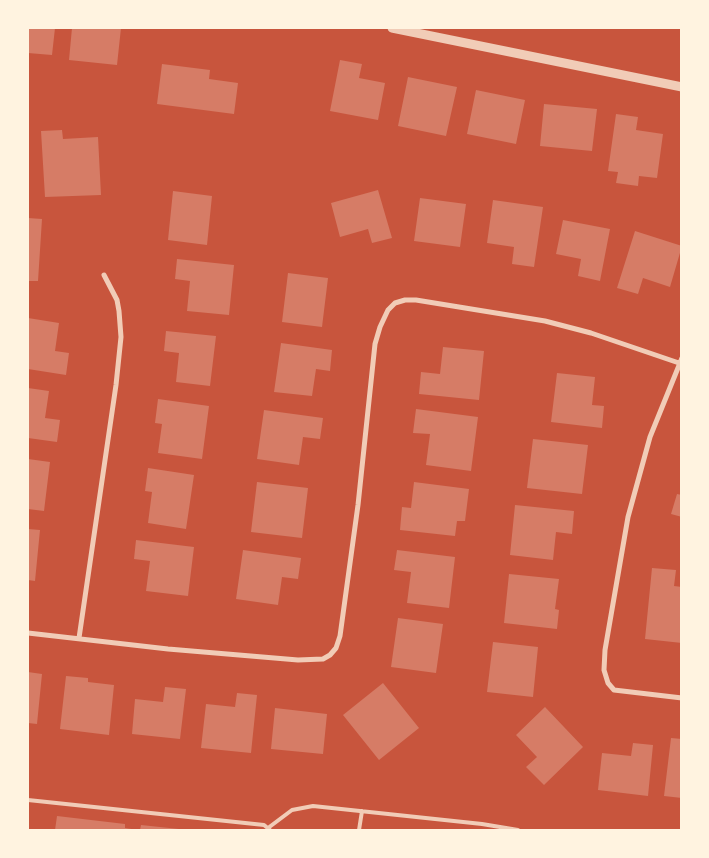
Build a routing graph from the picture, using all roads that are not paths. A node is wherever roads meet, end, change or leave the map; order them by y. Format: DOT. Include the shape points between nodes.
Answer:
graph roads {
  1 [pos="392,28"];
  2 [pos="682,87"];
  3 [pos="104,274"];
  4 [pos="680,360"];
  5 [pos="28,633"];
  6 [pos="80,638"];
  7 [pos="682,698"];
  8 [pos="28,800"];
  9 [pos="362,811"];
  10 [pos="269,829"];
  11 [pos="359,830"];
  12 [pos="518,830"];
  1 -- 2 [label="street"];
  3 -- 6 [label="street" via="117,300 121,337"];
  4 -- 6 [label="street" via="546,321 416,300 395,303 388,310 375,344 340,636 330,655 323,659 298,660"];
  4 -- 7 [label="street" via="650,437 628,517 604,670 614,690"];
  5 -- 6 [label="street"];
  8 -- 10 [label="lane" via="264,825"];
  9 -- 10 [label="lane" via="313,806 292,810"];
  9 -- 11 [label="lane"];
  9 -- 12 [label="lane"];
}
